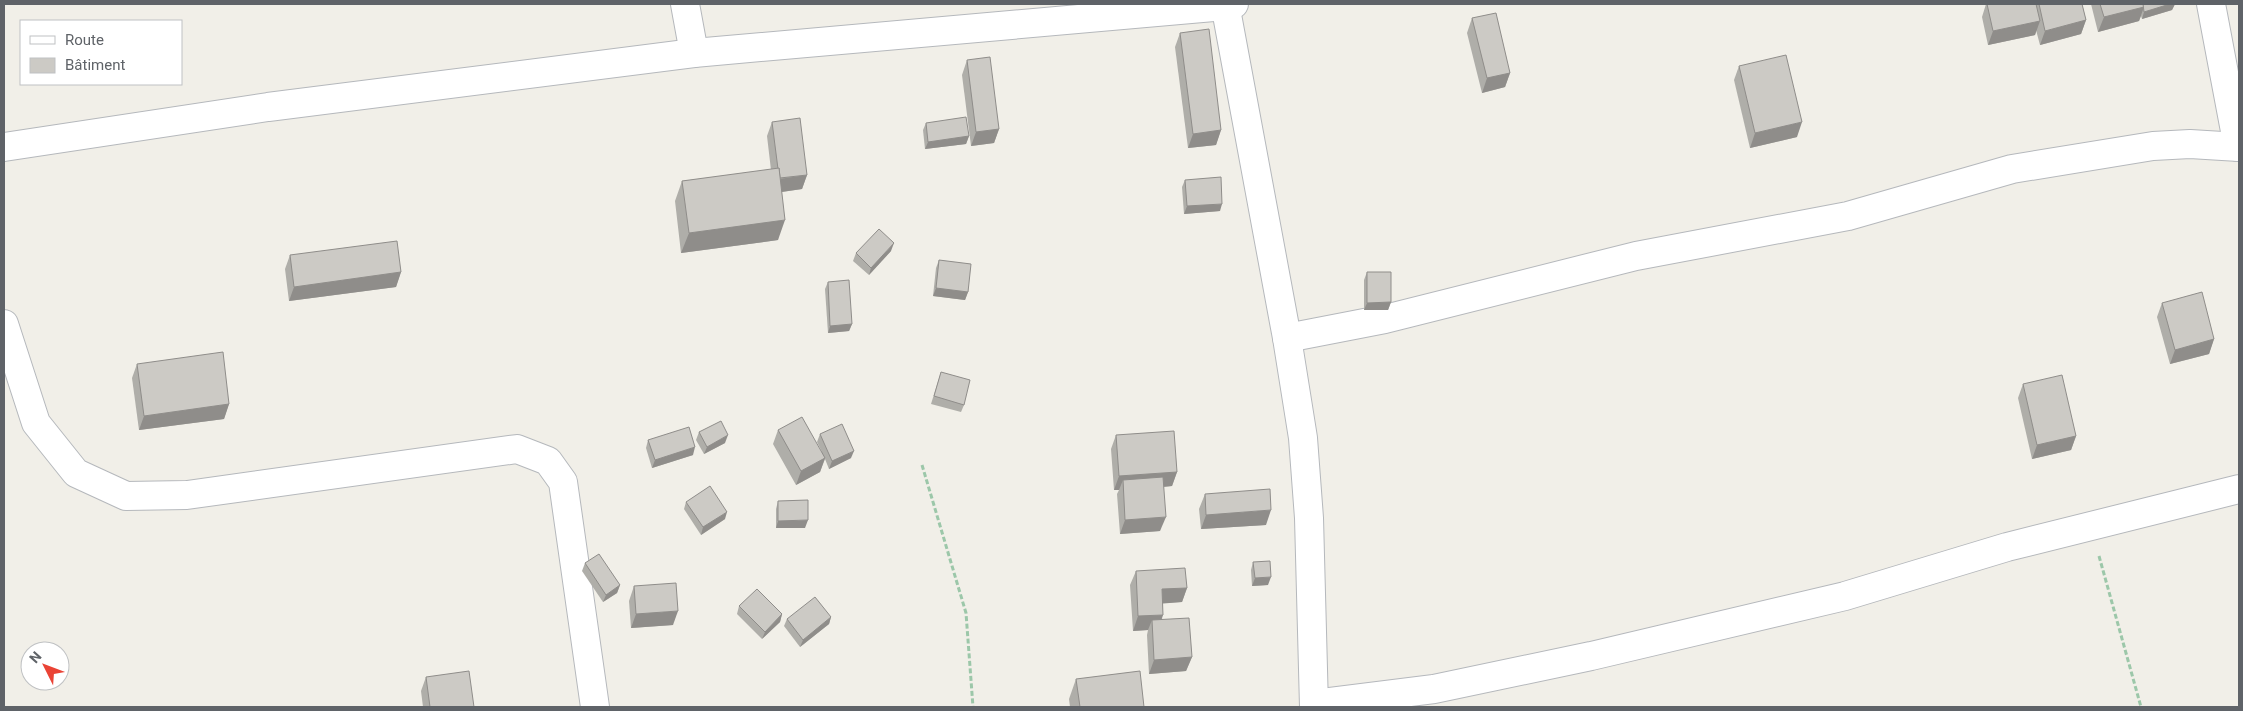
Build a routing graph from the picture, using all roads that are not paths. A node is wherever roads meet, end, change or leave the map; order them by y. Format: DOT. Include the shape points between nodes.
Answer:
graph roads {
  1 [pos="684,4"];
  2 [pos="2211,4"];
  3 [pos="1228,5"];
  4 [pos="694,53"];
  5 [pos="4,147"];
  6 [pos="2238,147"];
  7 [pos="4,324"];
  8 [pos="1287,338"];
  9 [pos="2239,489"];
  10 [pos="1314,706"];
  11 [pos="595,707"];
  1 -- 4 [label="street"];
  2 -- 6 [label="street"];
  3 -- 4 [label="street"];
  3 -- 8 [label="street"];
  4 -- 5 [label="street" via="268,107"];
  6 -- 8 [label="street" via="2153,146 2012,168 1848,216 1636,256 1385,319"];
  7 -- 11 [label="street" via="36,422 76,474 126,496 187,495 517,449 548,460 564,482"];
  8 -- 10 [label="street" via="1302,438 1309,518"];
  9 -- 10 [label="street" via="2008,547 1844,596 1592,656 1434,689"];
}
